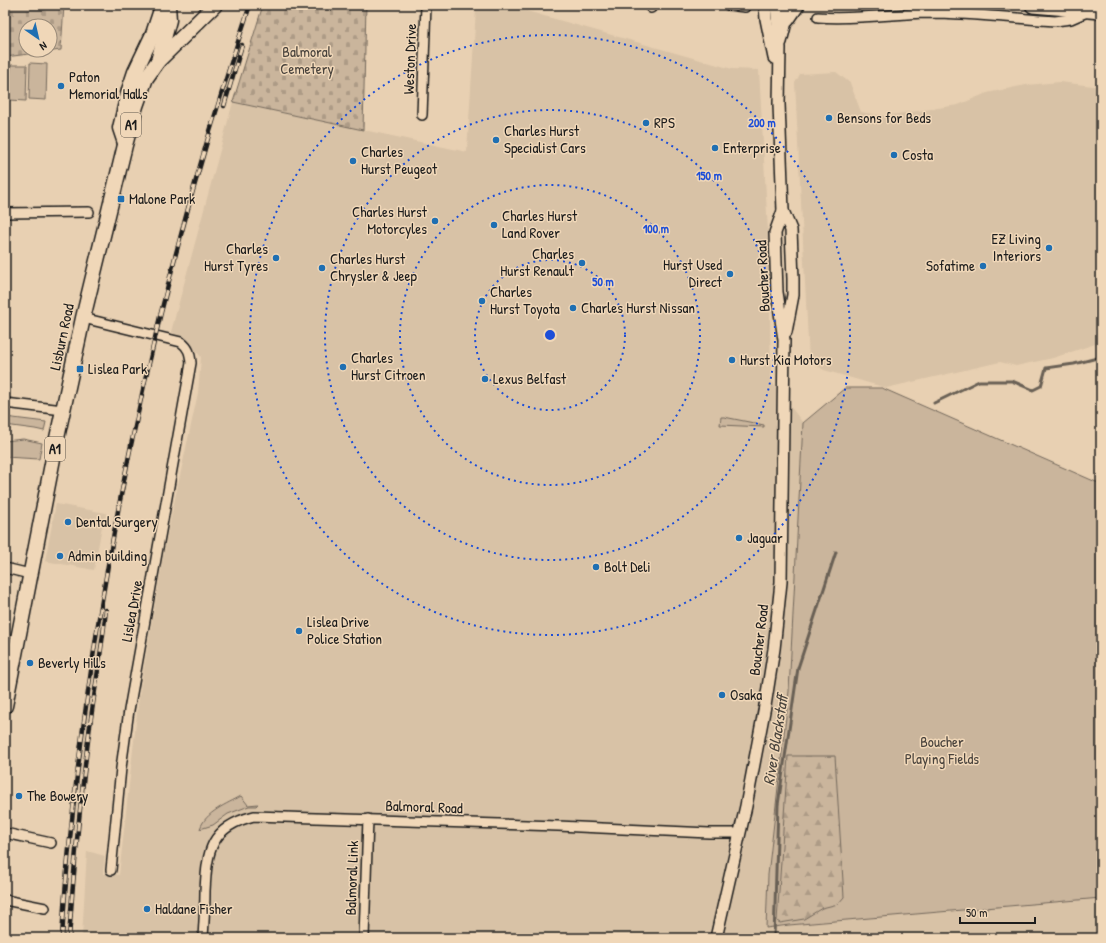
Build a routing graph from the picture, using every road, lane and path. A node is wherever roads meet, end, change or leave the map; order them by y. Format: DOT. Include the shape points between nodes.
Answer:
graph roads {
  1 [pos="167,5"];
  2 [pos="215,5"];
  3 [pos="426,5"];
  4 [pos="728,5"];
  5 [pos="765,5"];
  6 [pos="776,5"];
  7 [pos="788,5"];
  8 [pos="799,5"];
  9 [pos="1033,5"];
  10 [pos="746,7"];
  11 [pos="928,9"];
  12 [pos="1097,10"];
  13 [pos="818,17"];
  14 [pos="785,26"];
  15 [pos="780,48"];
  16 [pos="158,61"];
  17 [pos="779,80"];
  18 [pos="422,115"];
  19 [pos="125,145"];
  20 [pos="783,211"];
  21 [pos="89,212"];
  22 [pos="5,213"];
  23 [pos="83,318"];
  24 [pos="784,340"];
  25 [pos="5,403"];
  26 [pos="64,410"];
  27 [pos="5,568"];
  28 [pos="30,574"];
  29 [pos="5,706"];
  30 [pos="368,819"];
  31 [pos="5,833"];
  32 [pos="739,833"];
  33 [pos="51,843"];
  34 [pos="111,870"];
  35 [pos="5,900"];
  36 [pos="45,908"];
  37 [pos="203,938"];
  38 [pos="364,938"];
  39 [pos="716,938"];
  1 -- 16 [label="main road, A1" via="169,20"];
  1 -- 19 [label="main road, A1" via="160,12 129,90 120,128"];
  2 -- 16 [label="main road, Lisburn Road / A1"];
  3 -- 18 [label="street, Weston Drive"];
  4 -- 10 [label="street"];
  5 -- 17 [label="street"];
  6 -- 15 [label="street, Boucher Road"];
  7 -- 14 [label="street, Boucher Road"];
  8 -- 14 [label="street"];
  9 -- 12 [label="highway"];
  11 -- 12 [label="street" via="958,14 1055,21 1071,19"];
  11 -- 13 [label="street" via="852,18"];
  14 -- 15 [label="street, Boucher Road"];
  15 -- 17 [label="street, Boucher Road"];
  16 -- 19 [label="main road, Lisburn Road / A1" via="144,83"];
  17 -- 20 [label="street, Boucher Road"];
  19 -- 23 [label="main road, Lisburn Road / A1"];
  20 -- 24 [label="street, Boucher Road" via="775,233 777,292"];
  20 -- 24 [label="street, Boucher Road" via="791,230 793,279 793,295"];
  21 -- 22 [label="street"];
  23 -- 26 [label="main road, Lisburn Road / A1"];
  23 -- 34 [label="street, Lislea Drive" via="181,342 190,352 191,363 129,710"];
  24 -- 32 [label="street, Boucher Road" via="781,582 765,706"];
  25 -- 26 [label="street"];
  26 -- 28 [label="main road, Lisburn Road / A1"];
  27 -- 28 [label="street"];
  28 -- 29 [label="main road, Lisburn Road / A1"];
  30 -- 32 [label="street, Balmoral Road"];
  30 -- 37 [label="street, Balmoral Road" via="254,816 229,826 219,834 208,860"];
  30 -- 38 [label="street, Balmoral Link"];
  31 -- 33 [label="street"];
  32 -- 39 [label="street, Boucher Road"];
  35 -- 36 [label="street"];
}
